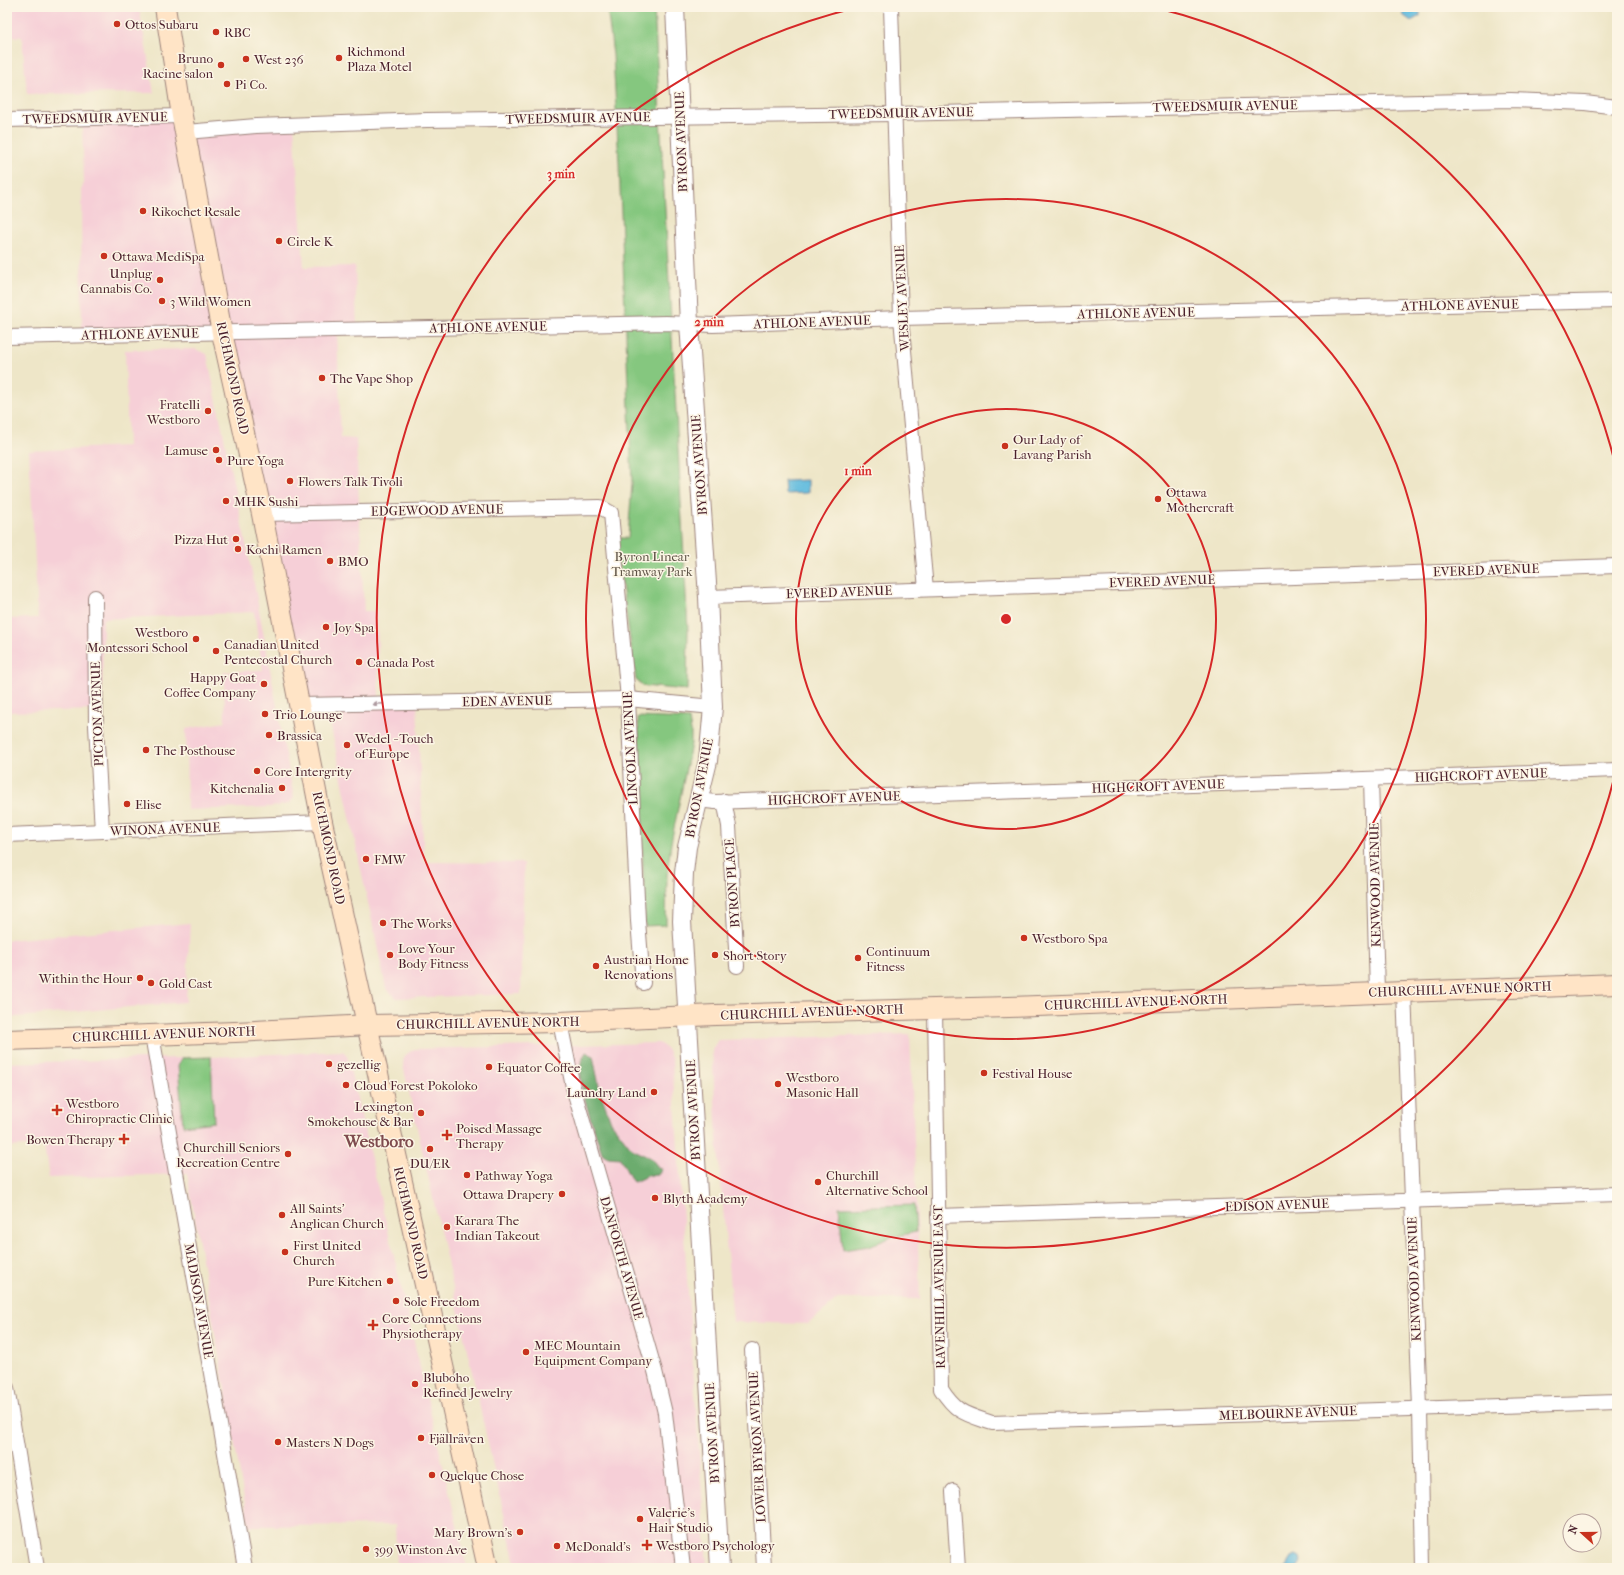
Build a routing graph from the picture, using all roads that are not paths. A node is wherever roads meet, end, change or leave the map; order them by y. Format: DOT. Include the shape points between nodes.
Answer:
graph roads {
  1 [pos="165,7"];
  2 [pos="675,7"];
  3 [pos="891,7"];
  4 [pos="1617,107"];
  5 [pos="894,114"];
  6 [pos="680,116"];
  7 [pos="7,120"];
  8 [pos="184,124"];
  9 [pos="1617,301"];
  10 [pos="902,318"];
  11 [pos="689,324"];
  12 [pos="222,332"];
  13 [pos="7,337"];
  14 [pos="611,513"];
  15 [pos="262,514"];
  16 [pos="1617,566"];
  17 [pos="926,589"];
  18 [pos="95,597"];
  19 [pos="708,597"];
  20 [pos="628,699"];
  21 [pos="300,705"];
  22 [pos="713,707"];
  23 [pos="1617,770"];
  24 [pos="1371,779"];
  25 [pos="698,800"];
  26 [pos="724,801"];
  27 [pos="322,822"];
  28 [pos="102,831"];
  29 [pos="7,835"];
  30 [pos="737,966"];
  31 [pos="643,983"];
  32 [pos="1617,984"];
  33 [pos="1404,991"];
  34 [pos="1377,992"];
  35 [pos="935,1009"];
  36 [pos="688,1017"];
  37 [pos="560,1022"];
  38 [pos="369,1025"];
  39 [pos="152,1035"];
  40 [pos="7,1040"];
  41 [pos="1617,1194"];
  42 [pos="1411,1201"];
  43 [pos="938,1216"];
  44 [pos="752,1350"];
  45 [pos="7,1388"];
  46 [pos="1617,1402"];
  47 [pos="1420,1408"];
  48 [pos="961,1413"];
  49 [pos="953,1491"];
  50 [pos="37,1568"];
  51 [pos="245,1568"];
  52 [pos="488,1568"];
  53 [pos="683,1568"];
  54 [pos="720,1568"];
  55 [pos="764,1568"];
  56 [pos="958,1568"];
  57 [pos="1423,1568"];
  1 -- 8 [label="main road, RICHMOND ROAD"];
  2 -- 6 [label="street, BYRON AVENUE"];
  3 -- 5 [label="street, WESLEY AVENUE"];
  4 -- 5 [label="street, TWEEDSMUIR AVENUE" via="1511,100"];
  5 -- 6 [label="street, TWEEDSMUIR AVENUE"];
  5 -- 10 [label="street, WESLEY AVENUE"];
  6 -- 8 [label="street, TWEEDSMUIR AVENUE" via="256,126"];
  6 -- 11 [label="street, BYRON AVENUE"];
  7 -- 8 [label="street, TWEEDSMUIR AVENUE"];
  8 -- 12 [label="main road, RICHMOND ROAD"];
  9 -- 10 [label="street, ATHLONE AVENUE"];
  10 -- 11 [label="street, ATHLONE AVENUE"];
  10 -- 17 [label="street, WESLEY AVENUE"];
  11 -- 12 [label="street, ATHLONE AVENUE"];
  11 -- 19 [label="street, BYRON AVENUE"];
  12 -- 13 [label="street, ATHLONE AVENUE"];
  12 -- 15 [label="main road, RICHMOND ROAD"];
  14 -- 15 [label="street, EDGEWOOD AVENUE" via="600,507"];
  14 -- 20 [label="street, LINCOLN AVENUE"];
  15 -- 21 [label="main road, RICHMOND ROAD"];
  16 -- 17 [label="street, EVERED AVENUE"];
  17 -- 19 [label="street, EVERED AVENUE"];
  18 -- 28 [label="street, PICTON AVENUE" via="96,726"];
  19 -- 22 [label="street, BYRON AVENUE"];
  20 -- 21 [label="street, EDEN AVENUE, one-way"];
  20 -- 22 [label="street, EDEN AVENUE"];
  20 -- 31 [label="street, LINCOLN AVENUE"];
  21 -- 27 [label="main road, RICHMOND ROAD"];
  22 -- 25 [label="street, BYRON AVENUE" via="708,761"];
  23 -- 24 [label="street, HIGHCROFT AVENUE"];
  24 -- 26 [label="street, HIGHCROFT AVENUE"];
  24 -- 34 [label="street, KENWOOD AVENUE"];
  25 -- 26 [label="street, HIGHCROFT AVENUE"];
  25 -- 36 [label="street, BYRON AVENUE" via="684,873 682,921"];
  26 -- 30 [label="street, BYRON PLACE" via="729,826"];
  27 -- 28 [label="street, WINONA AVENUE"];
  27 -- 38 [label="main road, RICHMOND ROAD"];
  28 -- 29 [label="street, WINONA AVENUE"];
  32 -- 33 [label="main road, CHURCHILL AVENUE NORTH"];
  33 -- 34 [label="main road, CHURCHILL AVENUE NORTH"];
  33 -- 42 [label="street, KENWOOD AVENUE"];
  34 -- 35 [label="main road, CHURCHILL AVENUE NORTH"];
  35 -- 36 [label="main road, CHURCHILL AVENUE NORTH"];
  35 -- 43 [label="street, RAVENHILL AVENUE EAST"];
  36 -- 37 [label="main road, CHURCHILL AVENUE NORTH"];
  36 -- 54 [label="street, BYRON AVENUE"];
  37 -- 38 [label="main road, CHURCHILL AVENUE NORTH"];
  37 -- 53 [label="street, DANFORTH AVENUE" via="573,1087 665,1413"];
  38 -- 39 [label="main road, CHURCHILL AVENUE NORTH"];
  38 -- 52 [label="main road, RICHMOND ROAD" via="386,1113"];
  39 -- 40 [label="main road, CHURCHILL AVENUE NORTH"];
  39 -- 51 [label="street, MADISON AVENUE"];
  41 -- 42 [label="street, EDISON AVENUE"];
  42 -- 43 [label="street, EDISON AVENUE"];
  42 -- 47 [label="street, KENWOOD AVENUE"];
  43 -- 48 [label="street, RAVENHILL AVENUE EAST" via="941,1389 950,1403"];
  44 -- 55 [label="street, LOWER BYRON AVENUE"];
  45 -- 50 [label="street"];
  46 -- 47 [label="street, MELBOURNE AVENUE"];
  47 -- 48 [label="street, MELBOURNE AVENUE" via="992,1423"];
  47 -- 57 [label="street, KENWOOD AVENUE"];
  49 -- 56 [label="street"];
}
